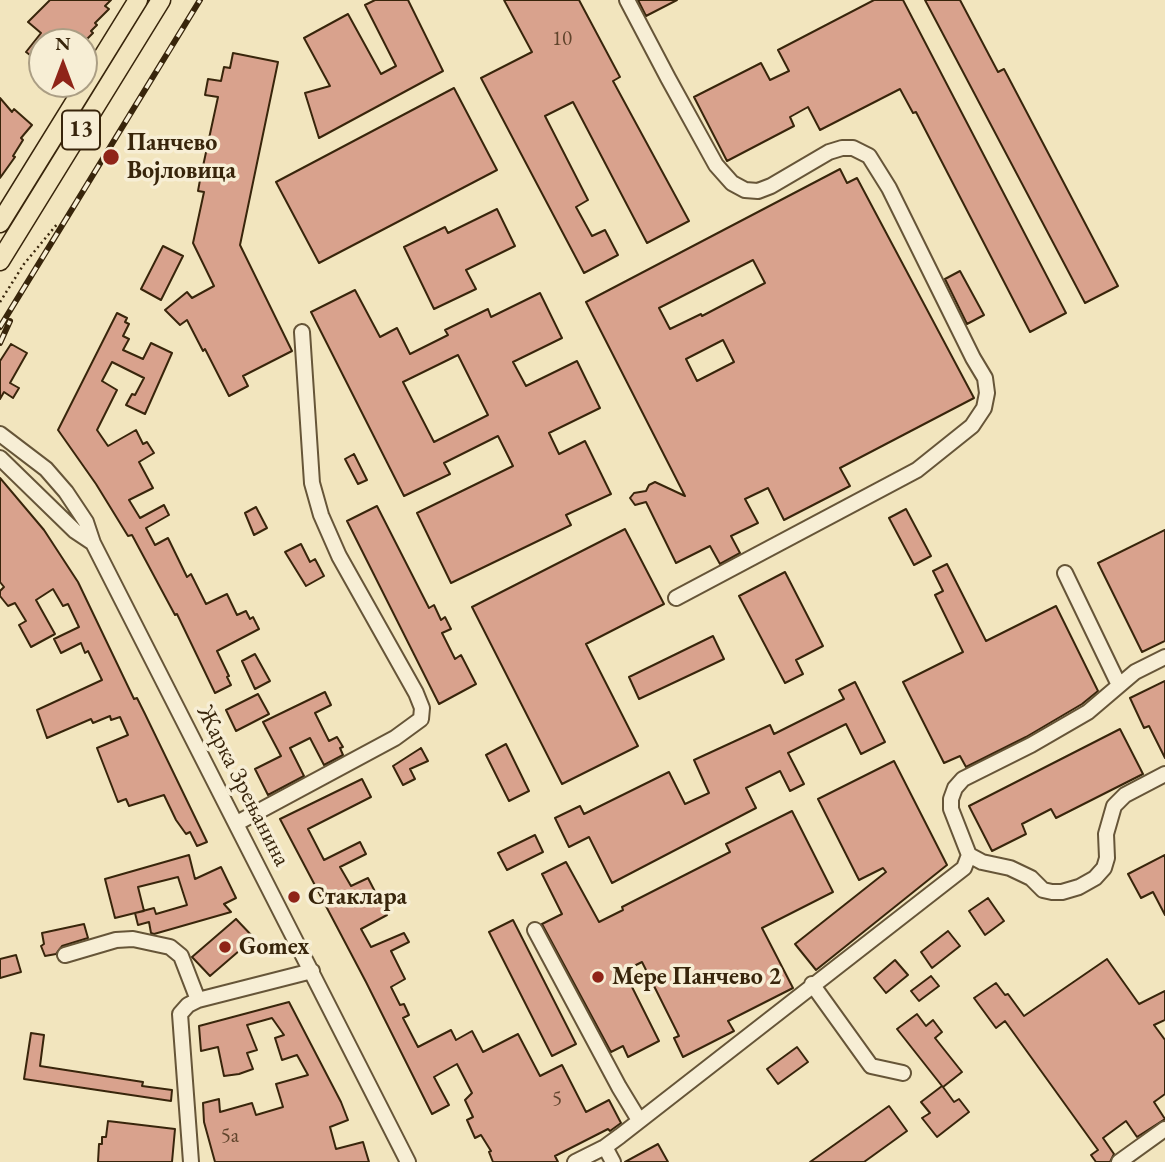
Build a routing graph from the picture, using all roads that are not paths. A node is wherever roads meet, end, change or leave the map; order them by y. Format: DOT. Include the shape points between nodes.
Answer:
graph roads {
  1 [pos="138,0"];
  2 [pos="161,0"];
  3 [pos="627,0"];
  4 [pos="7,203"];
  5 [pos="0,223"];
  6 [pos="0,261"];
  7 [pos="302,332"];
  8 [pos="0,434"];
  9 [pos="0,458"];
  10 [pos="93,543"];
  11 [pos="1065,573"];
  12 [pos="676,598"];
  13 [pos="1165,657"];
  14 [pos="1119,685"];
  15 [pos="1165,774"];
  16 [pos="237,823"];
  17 [pos="969,855"];
  18 [pos="535,930"];
  19 [pos="65,955"];
  20 [pos="312,971"];
  21 [pos="812,984"];
  22 [pos="198,1000"];
  23 [pos="903,1073"];
  24 [pos="639,1120"];
  25 [pos="1165,1129"];
  26 [pos="605,1147"];
  27 [pos="191,1162"];
  28 [pos="408,1162"];
  29 [pos="575,1162"];
  30 [pos="613,1162"];
  31 [pos="1119,1162"];
  1 -- 4 [label="main road, 13"];
  2 -- 6 [label="main road, 13"];
  3 -- 12 [label="street" via="716,165 732,184 758,191 842,148 869,156 985,378 987,393 972,426 917,470"];
  4 -- 5 [label="main road, 13"];
  7 -- 16 [label="street" via="312,483 321,515 422,708 418,723 395,738"];
  8 -- 10 [label="street, Жарка Зрењанина" via="46,469 66,492 86,522"];
  9 -- 10 [label="street, Жарка Зрењанина"];
  10 -- 16 [label="street, Жарка Зрењанина"];
  11 -- 14 [label="street"];
  13 -- 14 [label="street"];
  14 -- 17 [label="street" via="1088,712 963,779 955,788 951,809"];
  15 -- 17 [label="street" via="1114,806 1104,868 1079,887 1062,892 1043,890 1010,867"];
  16 -- 20 [label="street, Жарка Зрењанина"];
  17 -- 21 [label="street" via="964,868"];
  18 -- 24 [label="street"];
  19 -- 22 [label="street" via="117,940 170,947 181,956"];
  20 -- 22 [label="street"];
  20 -- 28 [label="street, Жарка Зрењанина"];
  21 -- 23 [label="street" via="871,1066"];
  21 -- 24 [label="street"];
  22 -- 27 [label="street" via="180,1014"];
  24 -- 26 [label="street"];
  25 -- 31 [label="street"];
  26 -- 29 [label="street"];
  26 -- 30 [label="street"];
}
